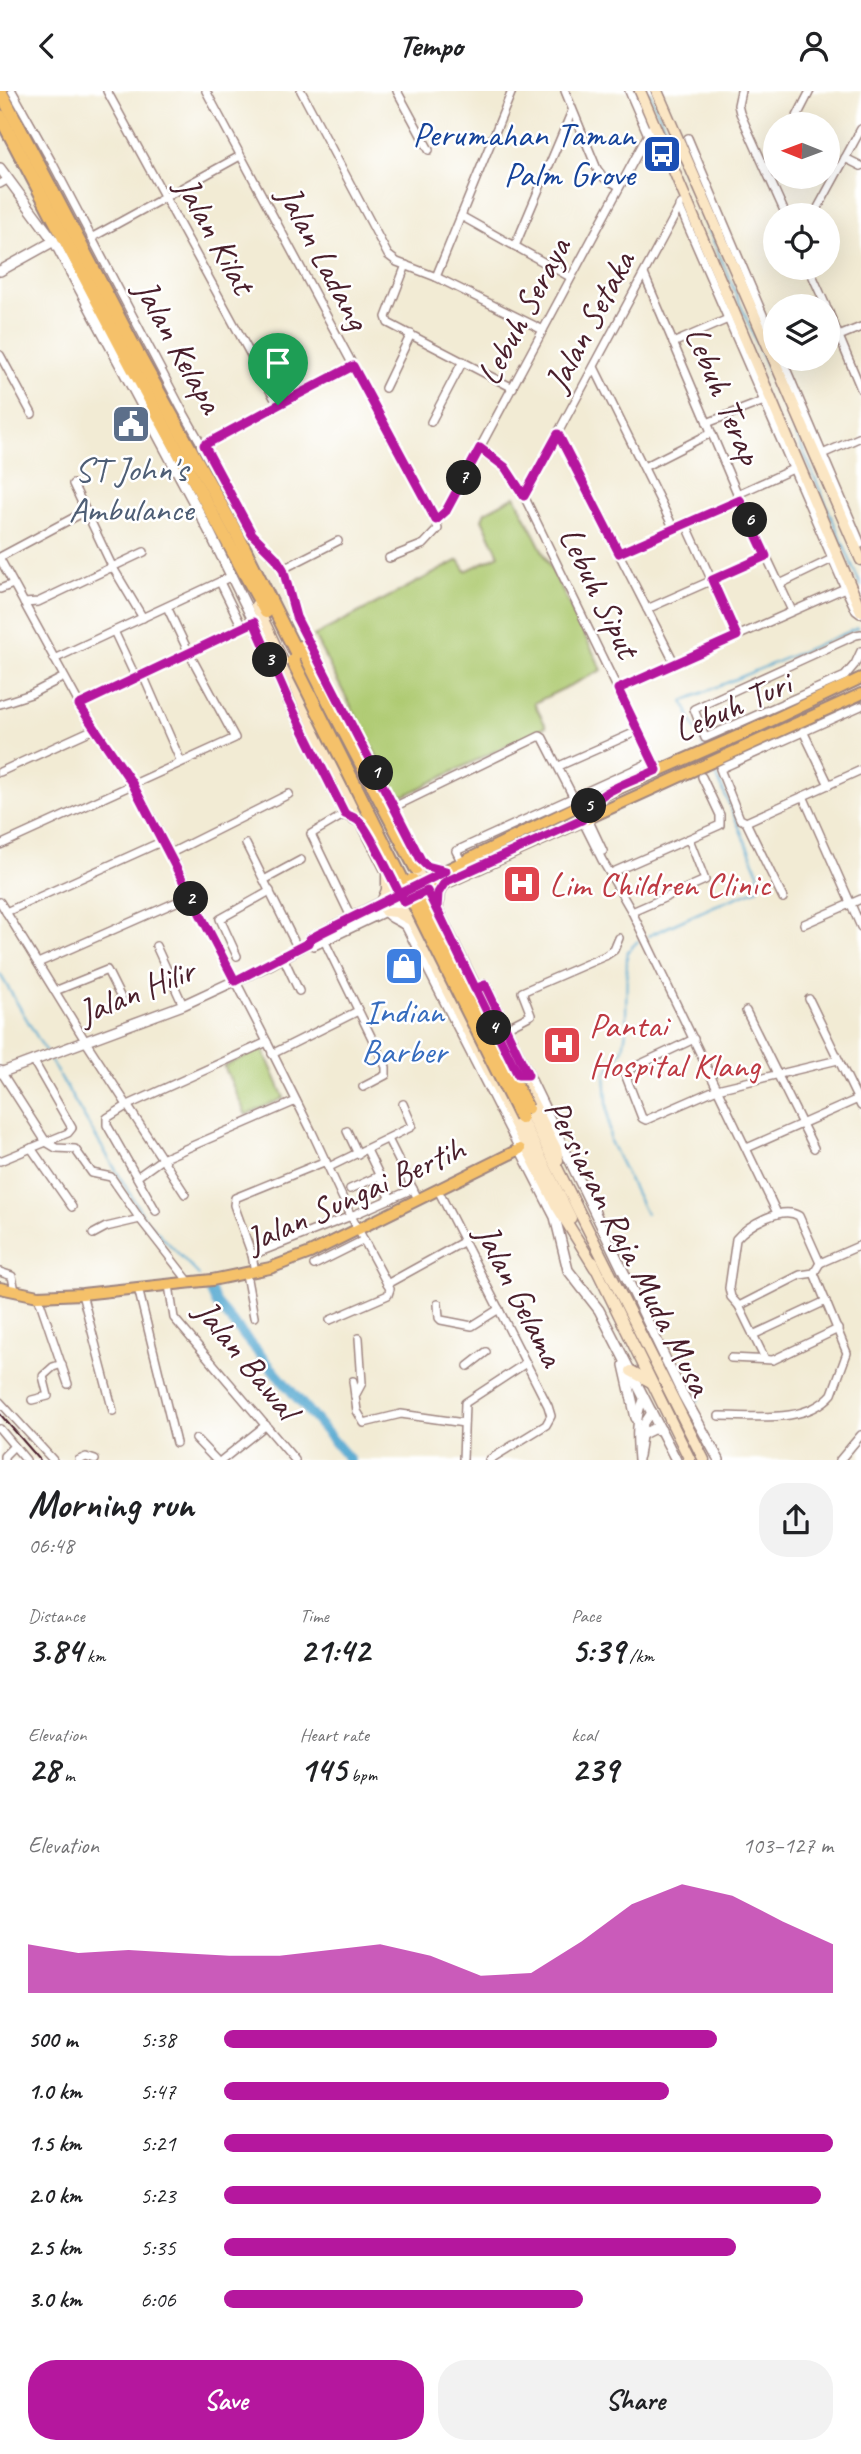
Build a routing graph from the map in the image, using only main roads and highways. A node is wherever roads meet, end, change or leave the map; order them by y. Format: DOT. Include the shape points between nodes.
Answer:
graph roads {
  1 [pos="0,91"];
  2 [pos="640,91"];
  3 [pos="662,94"];
  4 [pos="0,116"];
  5 [pos="237,534"];
  6 [pos="234,551"];
  7 [pos="861,560"];
  8 [pos="861,613"];
  9 [pos="296,660"];
  10 [pos="861,678"];
  11 [pos="861,694"];
  12 [pos="748,732"];
  13 [pos="605,794"];
  14 [pos="345,814"];
  15 [pos="585,819"];
  16 [pos="362,823"];
  17 [pos="404,837"];
  18 [pos="375,848"];
  19 [pos="416,868"];
  20 [pos="387,870"];
  21 [pos="443,876"];
  22 [pos="425,886"];
  23 [pos="401,898"];
  24 [pos="437,909"];
  25 [pos="414,923"];
  26 [pos="443,924"];
  27 [pos="421,936"];
  28 [pos="460,1016"];
  29 [pos="471,1052"];
  30 [pos="524,1113"];
  31 [pos="520,1149"];
  32 [pos="560,1173"];
  33 [pos="596,1268"];
  34 [pos="0,1289"];
  35 [pos="15,1291"];
  36 [pos="0,1296"];
  37 [pos="631,1371"];
  38 [pos="652,1383"];
  39 [pos="690,1460"];
  40 [pos="704,1460"];
  1 -- 5 [label="highway, Persiaran Raja Muda Musa"];
  2 -- 8 [label="main road" via="682,201"];
  3 -- 7 [label="main road"];
  4 -- 6 [label="highway, Persiaran Raja Muda Musa" via="133,381"];
  5 -- 9 [label="highway, Persiaran Raja Muda Musa"];
  5 -- 17 [label="highway"];
  6 -- 9 [label="highway, Persiaran Raja Muda Musa"];
  6 -- 16 [label="main road" via="319,750"];
  9 -- 30 [label="highway, Persiaran Raja Muda Musa, bridge"];
  10 -- 12 [label="main road, Lebuh Turi"];
  11 -- 12 [label="main road, Lebuh Turi"];
  12 -- 13 [label="main road, Lebuh Turi" via="655,766"];
  12 -- 15 [label="main road, Lebuh Turi" via="713,765"];
  13 -- 15 [label="main road" via="590,805"];
  13 -- 21 [label="main road, Lebuh Turi" via="576,801"];
  14 -- 16 [label="main road"];
  15 -- 21 [label="main road, Lebuh Turi"];
  16 -- 18 [label="main road"];
  17 -- 18 [label="main road" via="400,855 384,857"];
  17 -- 19 [label="highway"];
  18 -- 20 [label="main road"];
  19 -- 21 [label="main road"];
  19 -- 22 [label="main road"];
  20 -- 23 [label="main road"];
  20 -- 25 [label="main road" via="383,907"];
  21 -- 22 [label="main road, Lebuh Turi"];
  21 -- 24 [label="main road"];
  22 -- 23 [label="main road, Lebuh Turi"];
  22 -- 24 [label="main road"];
  23 -- 25 [label="main road"];
  24 -- 26 [label="main road"];
  25 -- 27 [label="main road"];
  26 -- 27 [label="main road" via="429,913 421,915"];
  26 -- 32 [label="main road" via="523,1075 556,1149"];
  27 -- 28 [label="main road"];
  28 -- 29 [label="main road"];
  28 -- 33 [label="main road" via="556,1205"];
  30 -- 32 [label="main road, Persiaran Raja Muda Musa"];
  30 -- 33 [label="main road, Persiaran Raja Muda Musa"];
  31 -- 35 [label="main road, Jalan Sungai Bertih" via="310,1253 251,1273 82,1294 38,1296"];
  32 -- 40 [label="main road, Persiaran Raja Muda Musa" via="679,1397"];
  33 -- 38 [label="main road, Persiaran Raja Muda Musa"];
  34 -- 35 [label="main road, Jalan Sungai Bertih"];
  35 -- 36 [label="main road"];
  37 -- 38 [label="main road"];
  38 -- 39 [label="main road, Persiaran Raja Muda Musa"];
}
